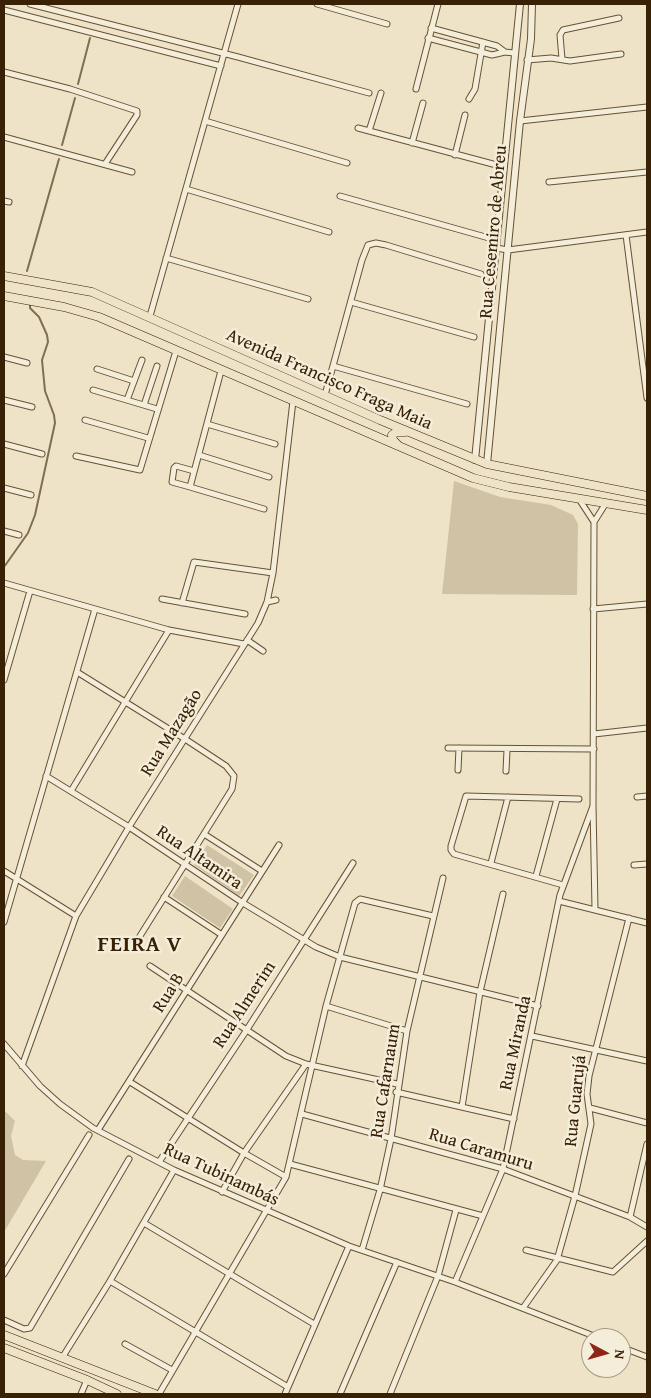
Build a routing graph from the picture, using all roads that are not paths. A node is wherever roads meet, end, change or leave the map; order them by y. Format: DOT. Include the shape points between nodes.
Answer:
graph roads {
  1 [pos="30,4"];
  2 [pos="238,4"];
  3 [pos="317,4"];
  4 [pos="438,4"];
  5 [pos="520,4"];
  6 [pos="532,4"];
  7 [pos="4,7"];
  8 [pos="619,18"];
  9 [pos="387,24"];
  10 [pos="431,28"];
  11 [pos="152,36"];
  12 [pos="428,38"];
  13 [pos="483,42"];
  14 [pos="148,48"];
  15 [pos="481,52"];
  16 [pos="505,52"];
  17 [pos="514,53"];
  18 [pos="224,54"];
  19 [pos="622,54"];
  20 [pos="562,59"];
  21 [pos="528,60"];
  22 [pos="221,66"];
  23 [pos="4,72"];
  24 [pos="416,90"];
  25 [pos="369,93"];
  26 [pos="381,93"];
  27 [pos="468,99"];
  28 [pos="423,103"];
  29 [pos="647,107"];
  30 [pos="465,115"];
  31 [pos="205,121"];
  32 [pos="520,121"];
  33 [pos="358,128"];
  34 [pos="369,131"];
  35 [pos="4,137"];
  36 [pos="412,143"];
  37 [pos="455,155"];
  38 [pos="347,163"];
  39 [pos="105,164"];
  40 [pos="504,167"];
  41 [pos="132,172"];
  42 [pos="647,172"];
  43 [pos="549,182"];
  44 [pos="186,189"];
  45 [pos="340,196"];
  46 [pos="329,232"];
  47 [pos="647,232"];
  48 [pos="626,235"];
  49 [pos="496,240"];
  50 [pos="496,248"];
  51 [pos="508,250"];
  52 [pos="166,258"];
  53 [pos="481,274"];
  54 [pos="4,276"];
  55 [pos="4,296"];
  56 [pos="308,299"];
  57 [pos="351,302"];
  58 [pos="150,316"];
  59 [pos="474,337"];
  60 [pos="487,340"];
  61 [pos="500,342"];
  62 [pos="176,351"];
  63 [pos="4,357"];
  64 [pos="142,360"];
  65 [pos="27,362"];
  66 [pos="157,366"];
  67 [pos="333,366"];
  68 [pos="97,369"];
  69 [pos="222,371"];
  70 [pos="134,381"];
  71 [pos="94,390"];
  72 [pos="325,395"];
  73 [pos="647,398"];
  74 [pos="4,400"];
  75 [pos="127,400"];
  76 [pos="292,401"];
  77 [pos="467,404"];
  78 [pos="144,405"];
  79 [pos="32,407"];
  80 [pos="157,409"];
  81 [pos="85,420"];
  82 [pos="380,420"];
  83 [pos="207,424"];
  84 [pos="412,433"];
  85 [pos="148,438"];
  86 [pos="379,438"];
  87 [pos="4,444"];
  88 [pos="275,444"];
  89 [pos="404,450"];
  90 [pos="42,454"];
  91 [pos="199,455"];
  92 [pos="76,456"];
  93 [pos="475,460"];
  94 [pos="487,464"];
  95 [pos="194,471"];
  96 [pos="269,476"];
  97 [pos="4,488"];
  98 [pos="190,488"];
  99 [pos="31,495"];
  100 [pos="647,496"];
  101 [pos="579,499"];
  102 [pos="606,503"];
  103 [pos="264,509"];
  104 [pos="647,510"];
  105 [pos="594,522"];
  106 [pos="4,531"];
  107 [pos="19,535"];
  108 [pos="273,572"];
  109 [pos="4,583"];
  110 [pos="30,591"];
  111 [pos="162,599"];
  112 [pos="276,600"];
  113 [pos="267,602"];
  114 [pos="182,603"];
  115 [pos="647,604"];
  116 [pos="95,609"];
  117 [pos="593,610"];
  118 [pos="245,614"];
  119 [pos="169,630"];
  120 [pos="245,642"];
  121 [pos="263,651"];
  122 [pos="77,672"];
  123 [pos="4,680"];
  124 [pos="125,701"];
  125 [pos="647,728"];
  126 [pos="594,734"];
  127 [pos="185,739"];
  128 [pos="448,748"];
  129 [pos="459,748"];
  130 [pos="594,749"];
  131 [pos="507,750"];
  132 [pos="458,770"];
  133 [pos="506,771"];
  134 [pos="46,776"];
  135 [pos="71,791"];
  136 [pos="647,796"];
  137 [pos="508,797"];
  138 [pos="637,797"];
  139 [pos="557,799"];
  140 [pos="579,799"];
  141 [pos="593,806"];
  142 [pos="129,827"];
  143 [pos="204,834"];
  144 [pos="279,845"];
  145 [pos="353,862"];
  146 [pos="491,863"];
  147 [pos="185,864"];
  148 [pos="647,864"];
  149 [pos="634,866"];
  150 [pos="4,871"];
  151 [pos="262,871"];
  152 [pos="536,876"];
  153 [pos="16,878"];
  154 [pos="443,878"];
  155 [pos="563,885"];
  156 [pos="503,894"];
  157 [pos="164,897"];
  158 [pos="560,900"];
  159 [pos="242,903"];
  160 [pos="596,909"];
  161 [pos="76,916"];
  162 [pos="434,916"];
  163 [pos="629,918"];
  164 [pos="4,922"];
  165 [pos="647,923"];
  166 [pos="222,935"];
  167 [pos="140,936"];
  168 [pos="303,940"];
  169 [pos="340,956"];
  170 [pos="150,966"];
  171 [pos="419,977"];
  172 [pos="186,992"];
  173 [pos="480,992"];
  174 [pos="326,1006"];
  175 [pos="538,1006"];
  176 [pos="406,1030"];
  177 [pos="246,1031"];
  178 [pos="532,1036"];
  179 [pos="4,1044"];
  180 [pos="595,1049"];
  181 [pos="647,1061"];
  182 [pos="306,1064"];
  183 [pos="314,1064"];
  184 [pos="22,1066"];
  185 [pos="130,1082"];
  186 [pos="397,1084"];
  187 [pos="396,1092"];
  188 [pos="462,1107"];
  189 [pos="590,1108"];
  190 [pos="302,1114"];
  191 [pos="187,1118"];
  192 [pos="514,1119"];
  193 [pos="647,1123"];
  194 [pos="98,1130"];
  195 [pos="89,1135"];
  196 [pos="391,1138"];
  197 [pos="647,1144"];
  198 [pos="244,1153"];
  199 [pos="129,1159"];
  200 [pos="159,1162"];
  201 [pos="290,1164"];
  202 [pos="503,1169"];
  203 [pos="174,1170"];
  204 [pos="286,1177"];
  205 [pos="380,1190"];
  206 [pos="222,1192"];
  207 [pos="575,1196"];
  208 [pos="456,1210"];
  209 [pos="266,1211"];
  210 [pos="483,1216"];
  211 [pos="630,1217"];
  212 [pos="144,1223"];
  213 [pos="647,1227"];
  214 [pos="647,1241"];
  215 [pos="349,1246"];
  216 [pos="362,1250"];
  217 [pos="526,1250"];
  218 [pos="557,1260"];
  219 [pos="396,1262"];
  220 [pos="4,1274"];
  221 [pos="228,1274"];
  222 [pos="438,1276"];
  223 [pos="110,1281"];
  224 [pos="455,1282"];
  225 [pos="524,1308"];
  226 [pos="4,1320"];
  227 [pos="314,1324"];
  228 [pos="581,1331"];
  229 [pos="194,1332"];
  230 [pos="4,1335"];
  231 [pos="125,1344"];
  232 [pos="4,1348"];
  233 [pos="631,1351"];
  234 [pos="647,1357"];
  235 [pos="62,1358"];
  236 [pos="172,1370"];
  237 [pos="88,1380"];
  238 [pos="124,1383"];
  239 [pos="288,1387"];
  240 [pos="81,1394"];
  241 [pos="118,1394"];
  242 [pos="155,1394"];
  243 [pos="159,1394"];
  244 [pos="285,1394"];
  245 [pos="340,1394"];
  246 [pos="390,1394"];
  1 -- 11 [label="street"];
  2 -- 18 [label="street"];
  3 -- 9 [label="street"];
  4 -- 10 [label="street"];
  5 -- 17 [label="street, Rua Cesemiro de Abreu"];
  6 -- 21 [label="street, Rua Cesemiro de Abreu"];
  7 -- 14 [label="street"];
  8 -- 20 [label="street" via="563,30 560,35"];
  10 -- 12 [label="street"];
  10 -- 13 [label="street"];
  11 -- 14 [label="street"];
  11 -- 18 [label="street"];
  12 -- 15 [label="street"];
  12 -- 24 [label="street"];
  13 -- 15 [label="street"];
  13 -- 16 [label="street"];
  14 -- 22 [label="street"];
  15 -- 16 [label="street" via="496,55"];
  15 -- 27 [label="street" via="475,89"];
  16 -- 17 [label="street"];
  17 -- 40 [label="street, Rua Cesemiro de Abreu"];
  18 -- 22 [label="street"];
  18 -- 25 [label="street"];
  19 -- 20 [label="street" via="570,61"];
  20 -- 21 [label="street"];
  21 -- 32 [label="street, Rua Cesemiro de Abreu"];
  22 -- 31 [label="street"];
  23 -- 39 [label="street" via="137,111"];
  26 -- 34 [label="street"];
  28 -- 36 [label="street"];
  29 -- 32 [label="street"];
  30 -- 37 [label="street"];
  31 -- 38 [label="street"];
  31 -- 44 [label="street"];
  32 -- 51 [label="street, Rua Cesemiro de Abreu"];
  33 -- 34 [label="street"];
  34 -- 36 [label="street"];
  35 -- 39 [label="street"];
  36 -- 37 [label="street"];
  37 -- 40 [label="street"];
  39 -- 41 [label="street"];
  40 -- 49 [label="street, Rua Cesemiro de Abreu"];
  42 -- 43 [label="street"];
  44 -- 46 [label="street"];
  44 -- 52 [label="street"];
  45 -- 49 [label="street"];
  47 -- 48 [label="street"];
  48 -- 51 [label="street"];
  48 -- 73 [label="street"];
  49 -- 50 [label="street, Rua Cesemiro de Abreu"];
  50 -- 51 [label="street"];
  50 -- 60 [label="street, Rua Cesemiro de Abreu"];
  51 -- 61 [label="street, Rua Cesemiro de Abreu"];
  52 -- 56 [label="street"];
  52 -- 58 [label="street"];
  53 -- 57 [label="street" via="386,245 368,244"];
  54 -- 58 [label="main road, Avenida Francisco Fraga Maia" via="92,292"];
  55 -- 62 [label="main road, Avenida Francisco Fraga Maia" via="79,310"];
  57 -- 59 [label="street"];
  57 -- 67 [label="street"];
  58 -- 72 [label="main road, Avenida Francisco Fraga Maia"];
  60 -- 61 [label="street"];
  60 -- 93 [label="street, Rua Cesemiro de Abreu"];
  61 -- 94 [label="street, Rua Cesemiro de Abreu"];
  62 -- 69 [label="main road, Avenida Francisco Fraga Maia"];
  62 -- 80 [label="street"];
  63 -- 65 [label="street"];
  64 -- 70 [label="street"];
  66 -- 78 [label="street"];
  67 -- 72 [label="street"];
  67 -- 77 [label="street"];
  68 -- 70 [label="street"];
  69 -- 76 [label="main road, Avenida Francisco Fraga Maia"];
  69 -- 83 [label="street"];
  70 -- 75 [label="street"];
  71 -- 75 [label="street"];
  72 -- 82 [label="main road, Avenida Francisco Fraga Maia"];
  74 -- 79 [label="street"];
  75 -- 78 [label="street"];
  76 -- 86 [label="main road, Avenida Francisco Fraga Maia"];
  76 -- 108 [label="street, Rua Mazagão"];
  78 -- 80 [label="street"];
  80 -- 85 [label="street"];
  81 -- 85 [label="street"];
  82 -- 84 [label="main road, Avenida Francisco Fraga Maia"];
  82 -- 86 [label="main road" via="390,433 388,438"];
  83 -- 88 [label="street"];
  83 -- 91 [label="street"];
  84 -- 89 [label="main road" via="392,435"];
  84 -- 93 [label="main road, Avenida Francisco Fraga Maia"];
  85 -- 92 [label="street" via="141,469 138,470"];
  86 -- 89 [label="main road, Avenida Francisco Fraga Maia"];
  87 -- 90 [label="street"];
  89 -- 101 [label="main road, Avenida Francisco Fraga Maia" via="492,484"];
  91 -- 95 [label="street"];
  91 -- 96 [label="street"];
  93 -- 94 [label="main road, Avenida Francisco Fraga Maia"];
  94 -- 100 [label="main road, Avenida Francisco Fraga Maia"];
  95 -- 98 [label="street"];
  95 -- 98 [label="street" via="174,468 172,482"];
  97 -- 99 [label="street"];
  98 -- 103 [label="street"];
  101 -- 102 [label="main road, Avenida Francisco Fraga Maia"];
  101 -- 105 [label="street"];
  102 -- 104 [label="main road, Avenida Francisco Fraga Maia"];
  102 -- 105 [label="street"];
  105 -- 117 [label="street, Rua Miranda"];
  106 -- 107 [label="street"];
  108 -- 113 [label="street, Rua Mazagão"];
  108 -- 114 [label="street" via="194,562"];
  109 -- 110 [label="street"];
  110 -- 116 [label="street"];
  110 -- 123 [label="street"];
  111 -- 114 [label="street"];
  112 -- 113 [label="street"];
  113 -- 120 [label="street, Rua Mazagão" via="260,624"];
  114 -- 118 [label="street"];
  115 -- 117 [label="street"];
  116 -- 119 [label="street"];
  116 -- 122 [label="street"];
  117 -- 126 [label="street, Rua Miranda"];
  119 -- 120 [label="street"];
  119 -- 124 [label="street"];
  120 -- 121 [label="street"];
  120 -- 127 [label="street, Rua Mazagão"];
  122 -- 124 [label="street"];
  122 -- 134 [label="street"];
  124 -- 127 [label="street"];
  124 -- 135 [label="street"];
  125 -- 126 [label="street"];
  126 -- 130 [label="street, Rua Miranda"];
  127 -- 142 [label="street, Rua Mazagão"];
  127 -- 143 [label="street" via="232,772 232,789"];
  128 -- 129 [label="street"];
  129 -- 131 [label="street"];
  129 -- 132 [label="street"];
  130 -- 131 [label="street"];
  130 -- 141 [label="street, Rua Miranda"];
  131 -- 133 [label="street"];
  134 -- 135 [label="street, Rua Altamira"];
  134 -- 153 [label="street"];
  135 -- 142 [label="street, Rua Altamira"];
  136 -- 138 [label="street"];
  137 -- 139 [label="street"];
  137 -- 146 [label="street"];
  137 -- 146 [label="street" via="466,796 454,832 452,852"];
  139 -- 140 [label="street"];
  139 -- 152 [label="street"];
  141 -- 155 [label="street, Rua Miranda"];
  141 -- 160 [label="street, Rua Miranda"];
  142 -- 147 [label="street, Rua Altamira"];
  142 -- 161 [label="street, Rua Mazagão"];
  143 -- 147 [label="street"];
  143 -- 151 [label="street"];
  144 -- 151 [label="street, Rua B"];
  145 -- 168 [label="street, Rua Almerim"];
  146 -- 152 [label="street"];
  147 -- 157 [label="street"];
  147 -- 159 [label="street, Rua Altamira"];
  148 -- 149 [label="street"];
  150 -- 153 [label="street"];
  151 -- 159 [label="street, Rua B"];
  152 -- 155 [label="street"];
  153 -- 161 [label="street"];
  153 -- 164 [label="street"];
  154 -- 162 [label="street, Rua Cafarnaum"];
  155 -- 158 [label="street, Rua Miranda"];
  156 -- 173 [label="street"];
  157 -- 166 [label="street"];
  157 -- 167 [label="street"];
  158 -- 160 [label="street"];
  158 -- 175 [label="street, Rua Miranda"];
  159 -- 166 [label="street, Rua B"];
  159 -- 168 [label="street, Rua Altamira"];
  160 -- 163 [label="street"];
  161 -- 184 [label="street, Rua Mazagão"];
  162 -- 169 [label="street" via="357,899"];
  162 -- 171 [label="street, Rua Cafarnaum"];
  163 -- 165 [label="street"];
  163 -- 180 [label="street, Rua Guarujá"];
  166 -- 172 [label="street, Rua B"];
  168 -- 169 [label="street, Rua Altamira"];
  168 -- 177 [label="street, Rua Almerim"];
  169 -- 171 [label="street, Rua Altamira"];
  169 -- 174 [label="street"];
  170 -- 172 [label="street"];
  171 -- 173 [label="street, Rua Altamira"];
  171 -- 176 [label="street, Rua Cafarnaum"];
  172 -- 177 [label="street"];
  172 -- 185 [label="street, Rua B"];
  173 -- 175 [label="street, Rua Altamira"];
  173 -- 188 [label="street"];
  174 -- 176 [label="street"];
  174 -- 183 [label="street"];
  175 -- 178 [label="street, Rua Miranda"];
  176 -- 186 [label="street, Rua Cafarnaum"];
  177 -- 182 [label="street" via="286,1056"];
  177 -- 191 [label="street, Rua Almerim"];
  178 -- 180 [label="street"];
  178 -- 192 [label="street, Rua Miranda"];
  179 -- 184 [label="street, Rua Tubinambás"];
  180 -- 181 [label="street"];
  180 -- 189 [label="street, Rua Guarujá" via="587,1094"];
  182 -- 183 [label="street"];
  182 -- 198 [label="street"];
  183 -- 186 [label="street"];
  183 -- 190 [label="street"];
  184 -- 194 [label="street, Rua Tubinambás" via="52,1097"];
  185 -- 191 [label="street"];
  185 -- 194 [label="street, Rua B"];
  186 -- 187 [label="street, Rua Cafarnaum"];
  187 -- 188 [label="street"];
  187 -- 196 [label="street, Rua Cafarnaum"];
  188 -- 192 [label="street"];
  189 -- 193 [label="street"];
  189 -- 207 [label="street, Rua Guarujá" via="591,1124"];
  190 -- 196 [label="street, Rua Caramuru"];
  190 -- 201 [label="street"];
  191 -- 198 [label="street"];
  191 -- 200 [label="street, Rua Almerim"];
  192 -- 202 [label="street, Rua Miranda"];
  194 -- 200 [label="street, Rua Tubinambás"];
  195 -- 220 [label="street"];
  196 -- 202 [label="street, Rua Caramuru"];
  196 -- 205 [label="street, Rua Cafarnaum"];
  197 -- 211 [label="street"];
  198 -- 204 [label="street"];
  198 -- 206 [label="street"];
  199 -- 226 [label="street" via="30,1328 24,1329"];
  200 -- 203 [label="street, Rua Tubinambás"];
  201 -- 204 [label="street"];
  201 -- 205 [label="street"];
  202 -- 207 [label="street, Rua Caramuru"];
  202 -- 210 [label="street, Rua Miranda"];
  203 -- 206 [label="street, Rua Tubinambás"];
  203 -- 212 [label="street"];
  204 -- 209 [label="street"];
  205 -- 208 [label="street"];
  205 -- 216 [label="street, Rua Cafarnaum"];
  206 -- 209 [label="street, Rua Tubinambás"];
  207 -- 211 [label="street, Rua Caramuru"];
  207 -- 218 [label="street, Rua Guarujá"];
  208 -- 210 [label="street"];
  208 -- 222 [label="street"];
  209 -- 215 [label="street, Rua Tubinambás"];
  209 -- 221 [label="street"];
  210 -- 224 [label="street, Rua Miranda"];
  211 -- 213 [label="street, Rua Caramuru"];
  212 -- 221 [label="street"];
  212 -- 223 [label="street"];
  214 -- 218 [label="street" via="613,1272"];
  215 -- 216 [label="street, Rua Tubinambás"];
  215 -- 227 [label="street"];
  216 -- 219 [label="street, Rua Tubinambás"];
  217 -- 218 [label="street"];
  218 -- 225 [label="street, Rua Guarujá"];
  219 -- 222 [label="street, Rua Tubinambás"];
  219 -- 245 [label="street"];
  221 -- 227 [label="street"];
  221 -- 229 [label="street"];
  222 -- 224 [label="street, Rua Tubinambás"];
  222 -- 246 [label="street"];
  223 -- 229 [label="street"];
  223 -- 235 [label="street"];
  224 -- 225 [label="street, Rua Tubinambás"];
  225 -- 228 [label="street, Rua Tubinambás"];
  227 -- 239 [label="street"];
  229 -- 236 [label="street"];
  229 -- 239 [label="street"];
  230 -- 235 [label="main road"];
  231 -- 236 [label="street"];
  232 -- 237 [label="main road"];
  233 -- 234 [label="street"];
  235 -- 238 [label="main road"];
  236 -- 243 [label="street"];
  237 -- 240 [label="street"];
  237 -- 241 [label="main road"];
  238 -- 241 [label="main road"];
  238 -- 242 [label="main road"];
  239 -- 244 [label="street"];
}
